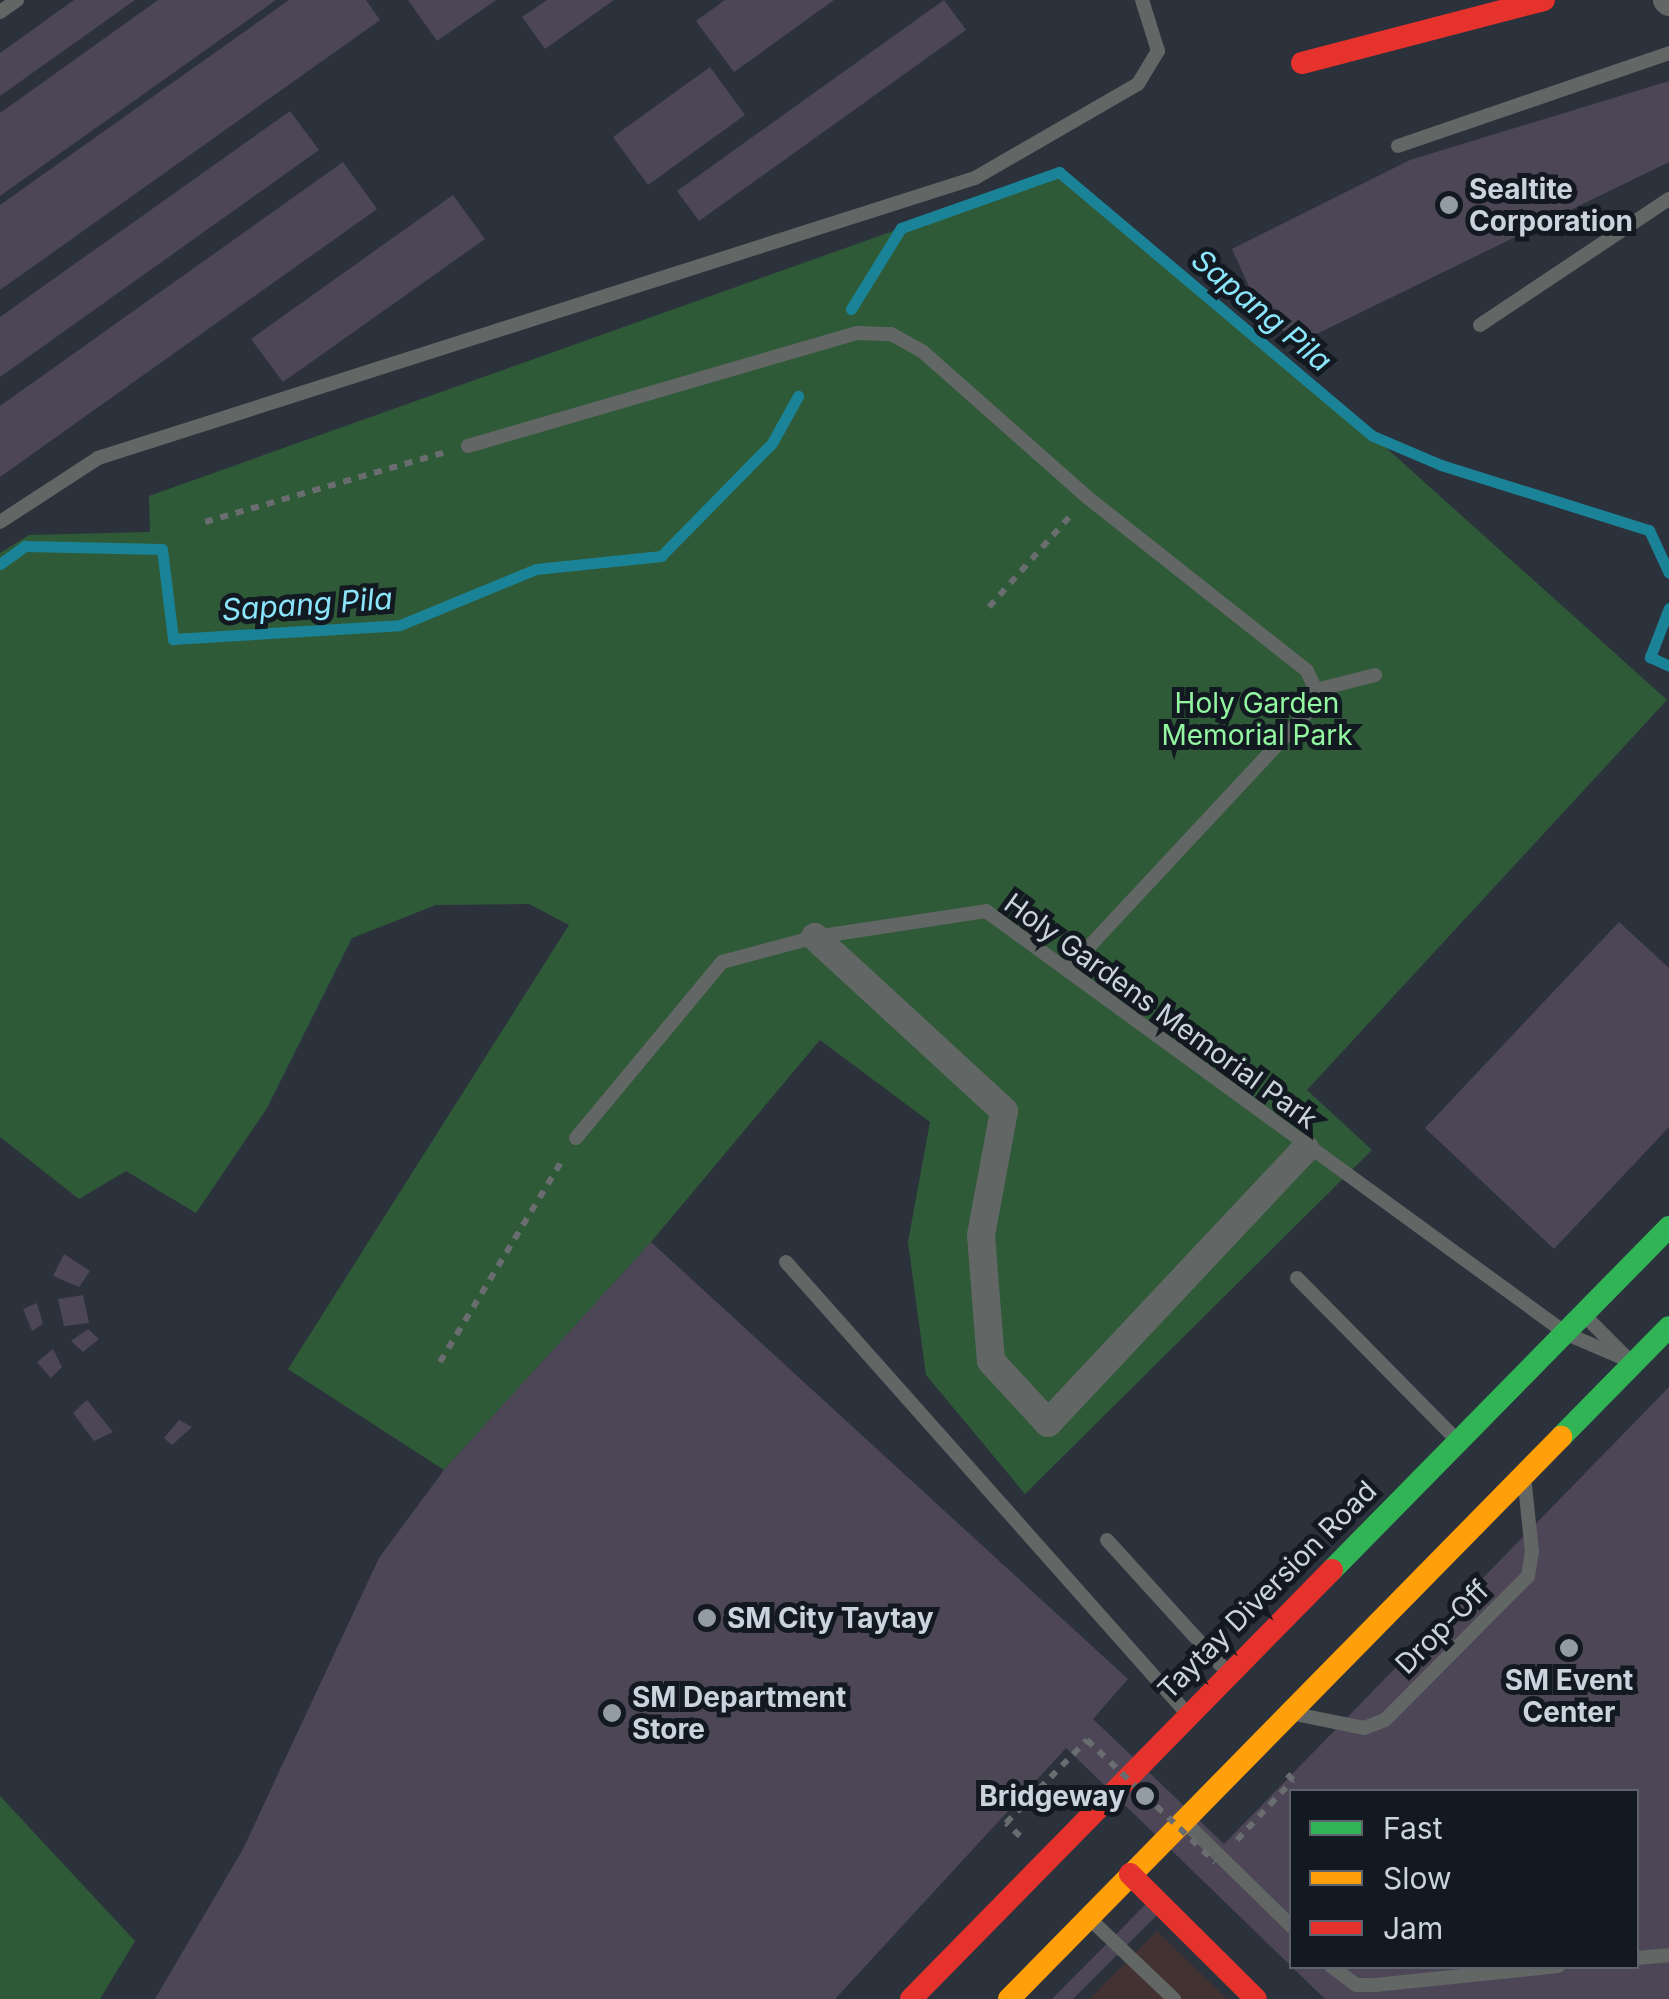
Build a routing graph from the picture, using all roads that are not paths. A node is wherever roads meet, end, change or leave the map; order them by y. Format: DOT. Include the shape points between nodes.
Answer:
graph roads {
  1 [pos="17,0"];
  2 [pos="1142,0"];
  3 [pos="1544,0"];
  4 [pos="0,12"];
  5 [pos="1669,53"];
  6 [pos="1302,63"];
  7 [pos="1398,146"];
  8 [pos="1669,199"];
  9 [pos="1480,325"];
  10 [pos="468,446"];
  11 [pos="0,522"];
  12 [pos="1375,675"];
  13 [pos="1316,690"];
  14 [pos="814,937"];
  15 [pos="1068,968"];
  16 [pos="576,1138"];
  17 [pos="1305,1149"];
  18 [pos="1669,1227"];
  19 [pos="786,1262"];
  20 [pos="1297,1278"];
  21 [pos="1584,1316"];
  22 [pos="1669,1326"];
  23 [pos="1567,1334"];
  24 [pos="1642,1365"];
  25 [pos="1459,1442"];
  26 [pos="1524,1474"];
  27 [pos="1107,1540"];
  28 [pos="1227,1672"];
  29 [pos="1186,1712"];
  30 [pos="1294,1714"];
  31 [pos="1182,1820"];
  32 [pos="1130,1874"];
  33 [pos="1088,1917"];
  34 [pos="1289,1924"];
  35 [pos="1669,1955"];
  36 [pos="1639,1958"];
  37 [pos="1335,1969"];
  38 [pos="1529,1969"];
  39 [pos="911,1999"];
  40 [pos="1009,1999"];
  41 [pos="1174,1999"];
  42 [pos="1256,1999"];
  1 -- 4 [label="lane"];
  2 -- 11 [label="lane" via="1158,51 1138,84 975,178 98,458"];
  3 -- 6 [label="main road"];
  5 -- 7 [label="lane"];
  8 -- 9 [label="lane"];
  10 -- 13 [label="lane" via="857,333 892,334 922,351 1087,497 1307,671"];
  12 -- 13 [label="lane"];
  13 -- 15 [label="lane" via="1306,714"];
  14 -- 15 [label="lane, Holy Gardens Memorial Park" via="986,911"];
  14 -- 16 [label="lane, Holy Gardens Memorial Park" via="722,962"];
  14 -- 17 [label="street" via="1004,1111 981,1235 992,1361 1048,1423"];
  15 -- 17 [label="lane, Holy Gardens Memorial Park"];
  17 -- 23 [label="lane, Holy Gardens Memorial Park"];
  18 -- 21 [label="main road, Taytay Diversion Road"];
  19 -- 29 [label="lane"];
  20 -- 25 [label="lane"];
  21 -- 23 [label="main road, Taytay Diversion Road"];
  21 -- 24 [label="lane"];
  22 -- 24 [label="main road"];
  23 -- 24 [label="lane, Holy Gardens Memorial Park"];
  23 -- 25 [label="main road, Taytay Diversion Road"];
  24 -- 26 [label="main road"];
  25 -- 28 [label="main road, Taytay Diversion Road"];
  26 -- 30 [label="main road"];
  26 -- 30 [label="lane, Drop-Off" via="1533,1565 1528,1576 1384,1720 1364,1728"];
  27 -- 28 [label="lane"];
  28 -- 29 [label="main road, Taytay Diversion Road"];
  29 -- 39 [label="main road, Taytay Diversion Road"];
  30 -- 31 [label="main road"];
  31 -- 32 [label="main road"];
  31 -- 34 [label="lane"];
  32 -- 33 [label="main road"];
  32 -- 42 [label="main road"];
  33 -- 40 [label="main road"];
  33 -- 41 [label="lane"];
  35 -- 36 [label="lane"];
  37 -- 38 [label="lane" via="1356,1985 1375,1985"];
}
